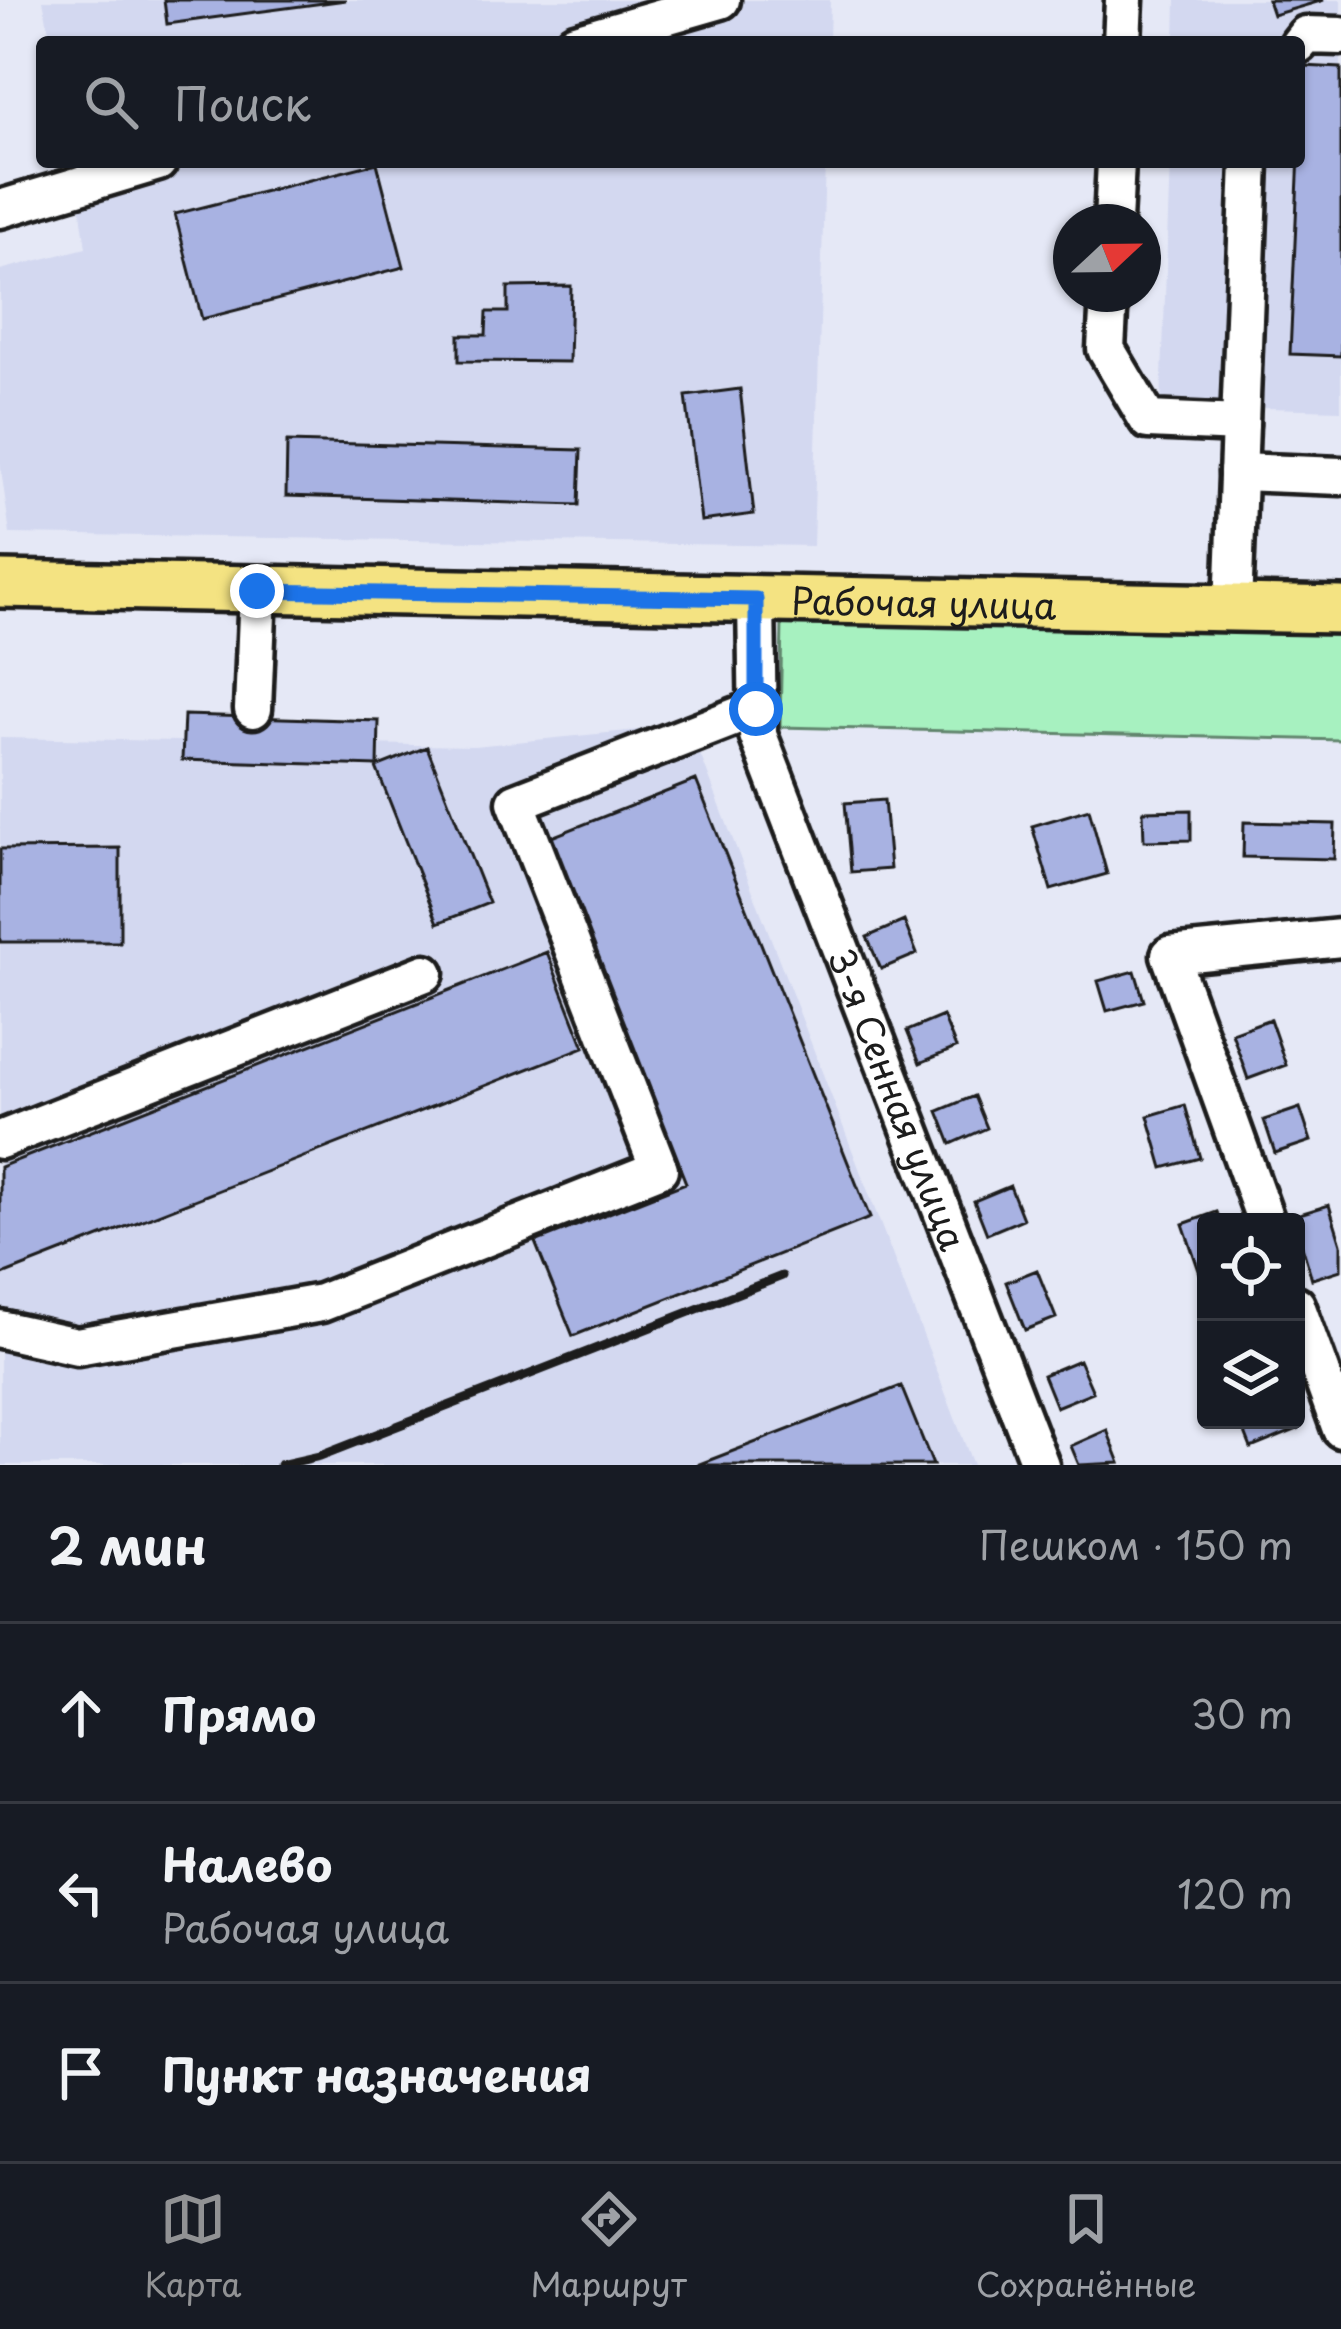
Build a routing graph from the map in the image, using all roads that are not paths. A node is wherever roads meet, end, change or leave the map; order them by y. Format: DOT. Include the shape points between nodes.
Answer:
graph roads {
  1 [pos="721,0"];
  2 [pos="1124,0"];
  3 [pos="595,36"];
  4 [pos="1122,36"];
  5 [pos="1305,36"];
  6 [pos="1341,36"];
  7 [pos="138,168"];
  8 [pos="1116,168"];
  9 [pos="1250,168"];
  10 [pos="1114,204"];
  11 [pos="0,209"];
  12 [pos="1108,312"];
  13 [pos="1240,424"];
  14 [pos="1238,472"];
  15 [pos="1341,476"];
  16 [pos="0,584"];
  17 [pos="257,591"];
  18 [pos="756,599"];
  19 [pos="1233,608"];
  20 [pos="1341,610"];
  21 [pos="253,709"];
  22 [pos="757,722"];
  23 [pos="1341,938"];
  24 [pos="425,973"];
  25 [pos="0,1140"];
  26 [pos="1263,1213"];
  27 [pos="1302,1321"];
  28 [pos="0,1329"];
  29 [pos="1341,1430"];
  30 [pos="1040,1465"];
  1 -- 3 [label="street"];
  2 -- 4 [label="street"];
  5 -- 6 [label="street"];
  7 -- 11 [label="street"];
  8 -- 10 [label="street"];
  9 -- 13 [label="street"];
  12 -- 13 [label="street" via="1106,349 1148,420"];
  13 -- 14 [label="street"];
  14 -- 15 [label="street"];
  14 -- 19 [label="street"];
  16 -- 17 [label="main road, Рабочая улица"];
  17 -- 18 [label="main road, Рабочая улица"];
  17 -- 21 [label="street"];
  18 -- 19 [label="main road, Рабочая улица"];
  18 -- 22 [label="street"];
  19 -- 20 [label="main road, Рабочая улица"];
  22 -- 28 [label="street" via="516,802 659,1169 321,1303 77,1346"];
  22 -- 30 [label="street, 3-я Сенная улица"];
  23 -- 26 [label="street" via="1169,955"];
  24 -- 25 [label="street"];
  27 -- 29 [label="street"];
}
